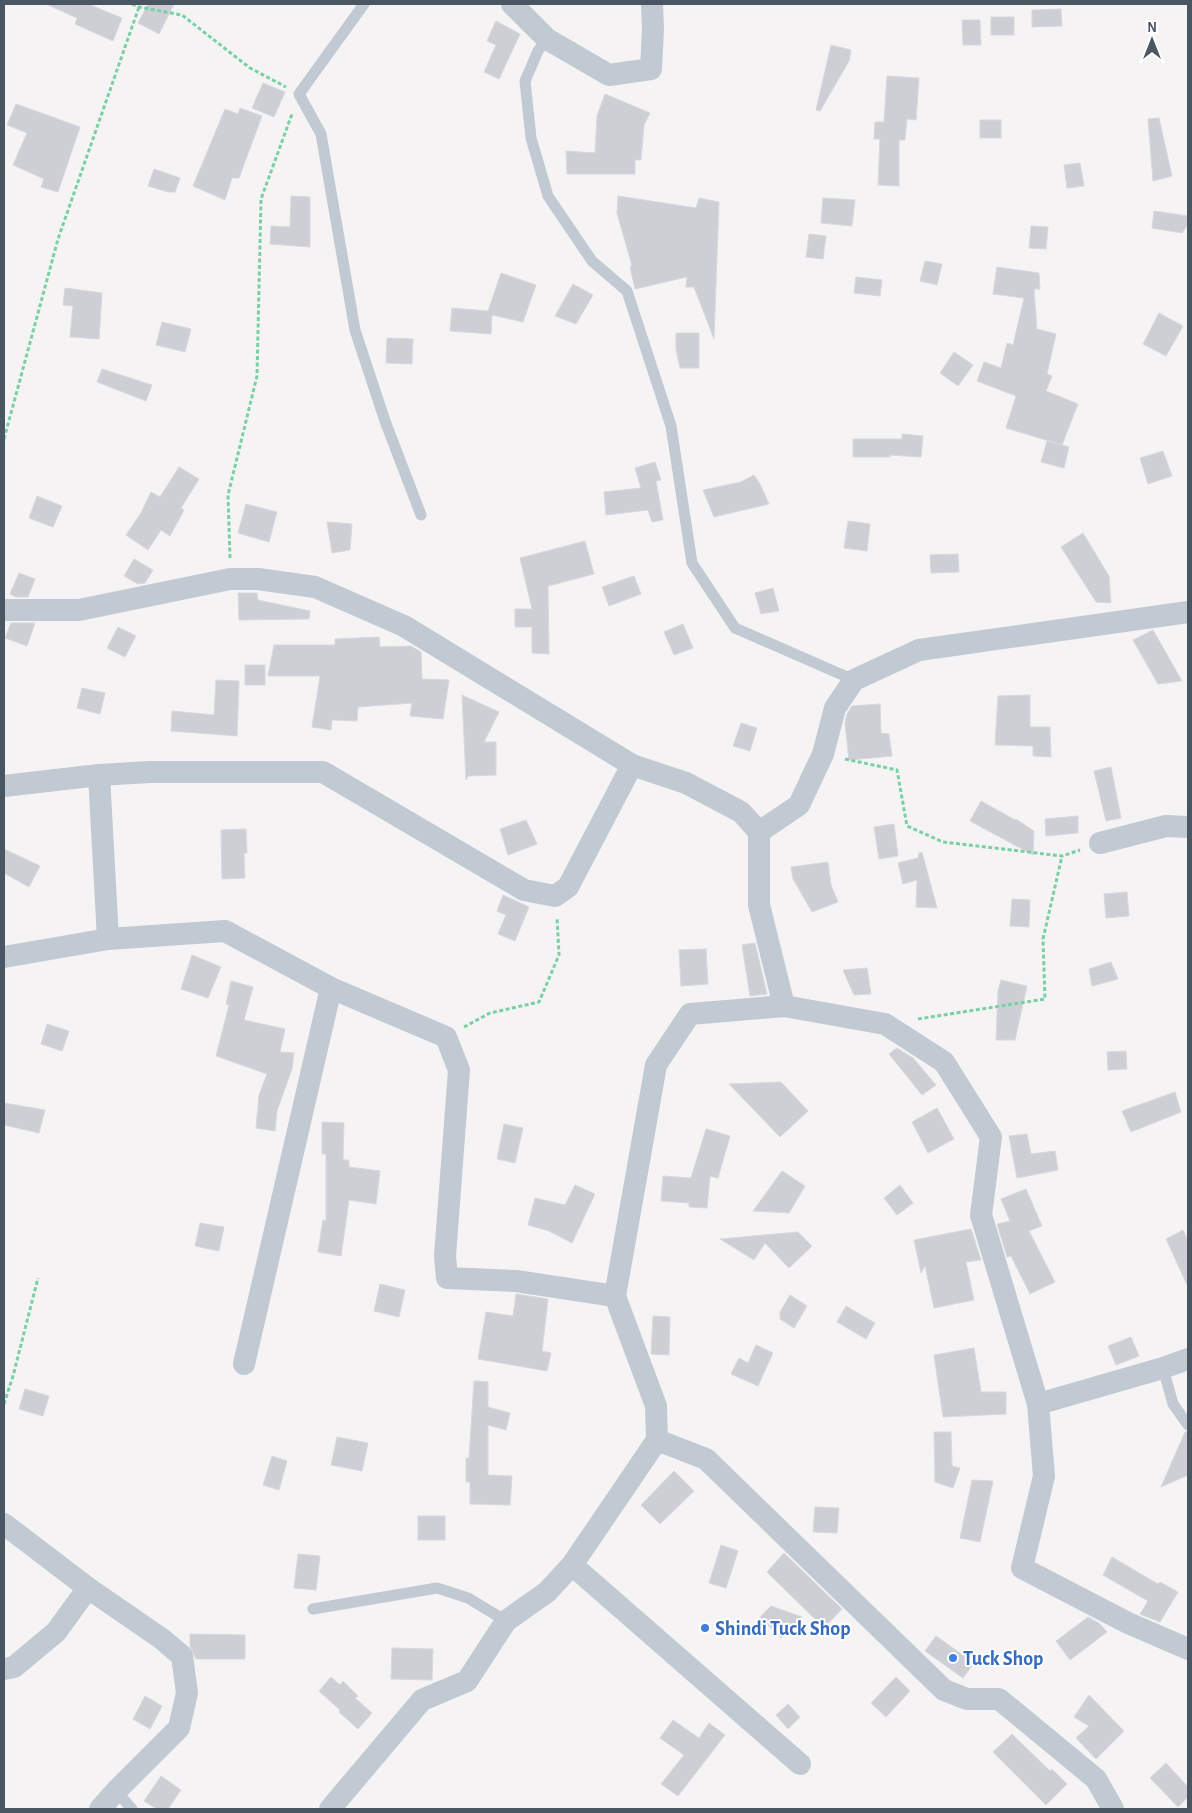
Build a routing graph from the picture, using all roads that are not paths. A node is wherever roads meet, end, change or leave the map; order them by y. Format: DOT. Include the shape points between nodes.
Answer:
graph roads {
  1 [pos="364,4"];
  2 [pos="512,4"];
  3 [pos="652,4"];
  4 [pos="547,39"];
  5 [pos="420,515"];
  6 [pos="4,610"];
  7 [pos="1188,612"];
  8 [pos="854,680"];
  9 [pos="632,765"];
  10 [pos="100,775"];
  11 [pos="4,786"];
  12 [pos="1188,828"];
  13 [pos="759,832"];
  14 [pos="1100,843"];
  15 [pos="108,939"];
  16 [pos="4,957"];
  17 [pos="331,988"];
  18 [pos="784,1006"];
  19 [pos="615,1296"];
  20 [pos="1188,1359"];
  21 [pos="244,1364"];
  22 [pos="1163,1368"];
  23 [pos="1038,1404"];
  24 [pos="1188,1425"];
  25 [pos="657,1440"];
  26 [pos="4,1524"];
  27 [pos="572,1565"];
  28 [pos="88,1588"];
  29 [pos="313,1609"];
  30 [pos="506,1621"];
  31 [pos="1188,1649"];
  32 [pos="4,1669"];
  33 [pos="800,1764"];
  34 [pos="116,1790"];
  35 [pos="100,1809"];
  36 [pos="132,1809"];
  37 [pos="330,1809"];
  38 [pos="1113,1809"];
  1 -- 5 [label="lane" via="299,94 321,134 355,330"];
  2 -- 4 [label="street"];
  3 -- 4 [label="street" via="651,69 608,75"];
  4 -- 8 [label="lane" via="525,81 531,138 548,196 592,261 627,291 671,426 692,563 734,628"];
  6 -- 9 [label="street" via="79,610 230,579 258,579 315,588 404,626"];
  7 -- 8 [label="street" via="919,650"];
  8 -- 13 [label="street" via="836,708 823,754 799,805"];
  9 -- 10 [label="street" via="568,887 555,896 524,890 323,772"];
  9 -- 13 [label="street" via="686,783 741,812"];
  10 -- 11 [label="street"];
  10 -- 15 [label="street"];
  12 -- 14 [label="street" via="1166,826"];
  13 -- 18 [label="street" via="759,905"];
  15 -- 16 [label="street"];
  15 -- 17 [label="street" via="225,931"];
  17 -- 19 [label="street" via="446,1037 460,1070 445,1256 448,1278 516,1281"];
  17 -- 21 [label="street"];
  18 -- 19 [label="street" via="690,1014 656,1065"];
  18 -- 23 [label="street" via="885,1024 944,1062 991,1137 981,1215"];
  19 -- 25 [label="street" via="656,1406"];
  20 -- 22 [label="street"];
  22 -- 23 [label="street"];
  22 -- 24 [label="lane" via="1173,1404"];
  23 -- 31 [label="street" via="1044,1476 1022,1568 1128,1623"];
  25 -- 27 [label="street"];
  25 -- 38 [label="street" via="706,1458 944,1690 967,1699 999,1699 1096,1779"];
  26 -- 28 [label="street"];
  27 -- 30 [label="street" via="547,1592"];
  27 -- 33 [label="street"];
  28 -- 32 [label="street" via="56,1632 14,1667"];
  28 -- 34 [label="street" via="182,1656 186,1684 179,1728"];
  29 -- 30 [label="lane" via="437,1588 468,1598"];
  30 -- 37 [label="street" via="466,1681 422,1700"];
  34 -- 35 [label="street"];
  34 -- 36 [label="lane"];
}
